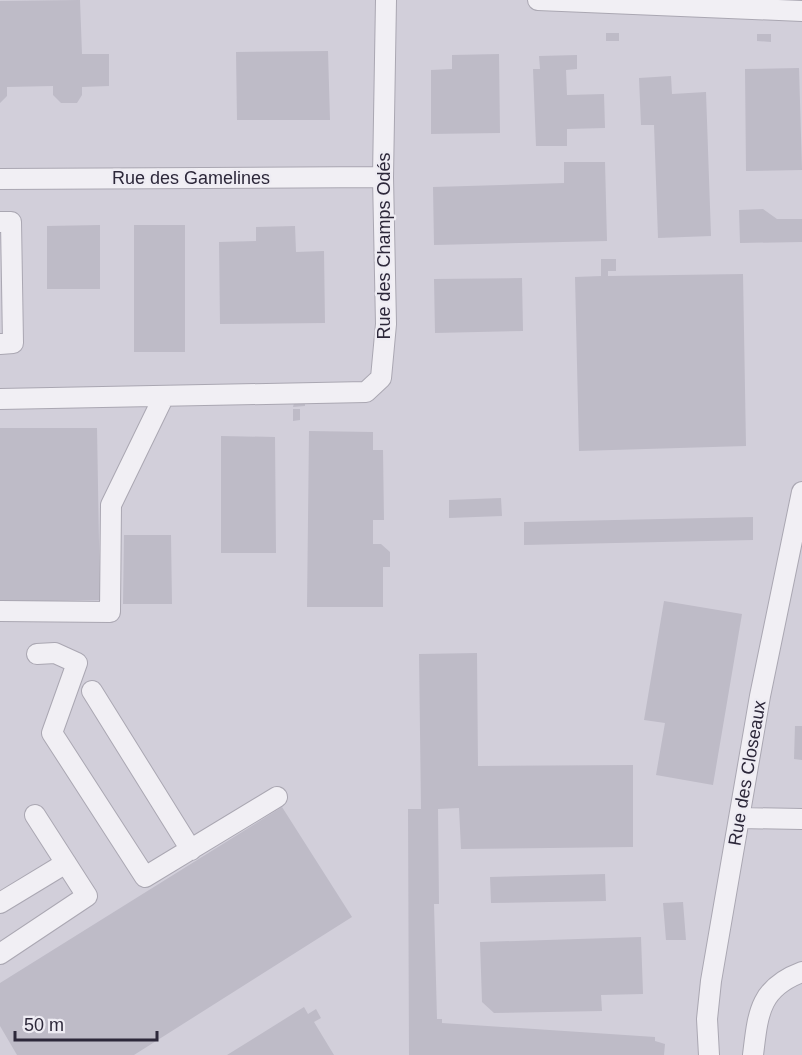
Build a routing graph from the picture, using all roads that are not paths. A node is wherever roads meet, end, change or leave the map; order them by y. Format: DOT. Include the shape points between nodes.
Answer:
graph roads {
  1 [pos="386,0"];
  2 [pos="537,0"];
  3 [pos="802,11"];
  4 [pos="383,177"];
  5 [pos="0,179"];
  6 [pos="0,222"];
  7 [pos="0,344"];
  8 [pos="164,396"];
  9 [pos="0,399"];
  10 [pos="801,506"];
  11 [pos="795,561"];
  12 [pos="0,611"];
  13 [pos="37,654"];
  14 [pos="92,691"];
  15 [pos="277,796"];
  16 [pos="35,815"];
  17 [pos="739,818"];
  18 [pos="802,819"];
  19 [pos="191,850"];
  20 [pos="66,863"];
  21 [pos="0,903"];
  22 [pos="0,954"];
  23 [pos="802,972"];
  24 [pos="709,1055"];
  25 [pos="753,1055"];
  1 -- 4 [label="street, Rue des Champs Odés"];
  2 -- 3 [label="street"];
  4 -- 5 [label="street, Rue des Gamelines"];
  4 -- 8 [label="street, Rue des Champs Odés" via="386,324 381,378 366,392"];
  6 -- 7 [label="street" via="11,222 13,343"];
  8 -- 9 [label="street, Rue des Champs Odés"];
  8 -- 12 [label="street" via="111,505 110,612"];
  10 -- 11 [label="street, Rue des Closeaux"];
  11 -- 17 [label="street, Rue des Closeaux"];
  13 -- 19 [label="street" via="55,653 77,663 52,733 146,877"];
  14 -- 19 [label="street"];
  15 -- 19 [label="street"];
  16 -- 20 [label="street"];
  17 -- 18 [label="street"];
  17 -- 24 [label="street, Rue des Closeaux" via="708,996"];
  20 -- 21 [label="street"];
  20 -- 22 [label="street" via="87,896"];
  23 -- 25 [label="street" via="769,991 757,1017"];
}
